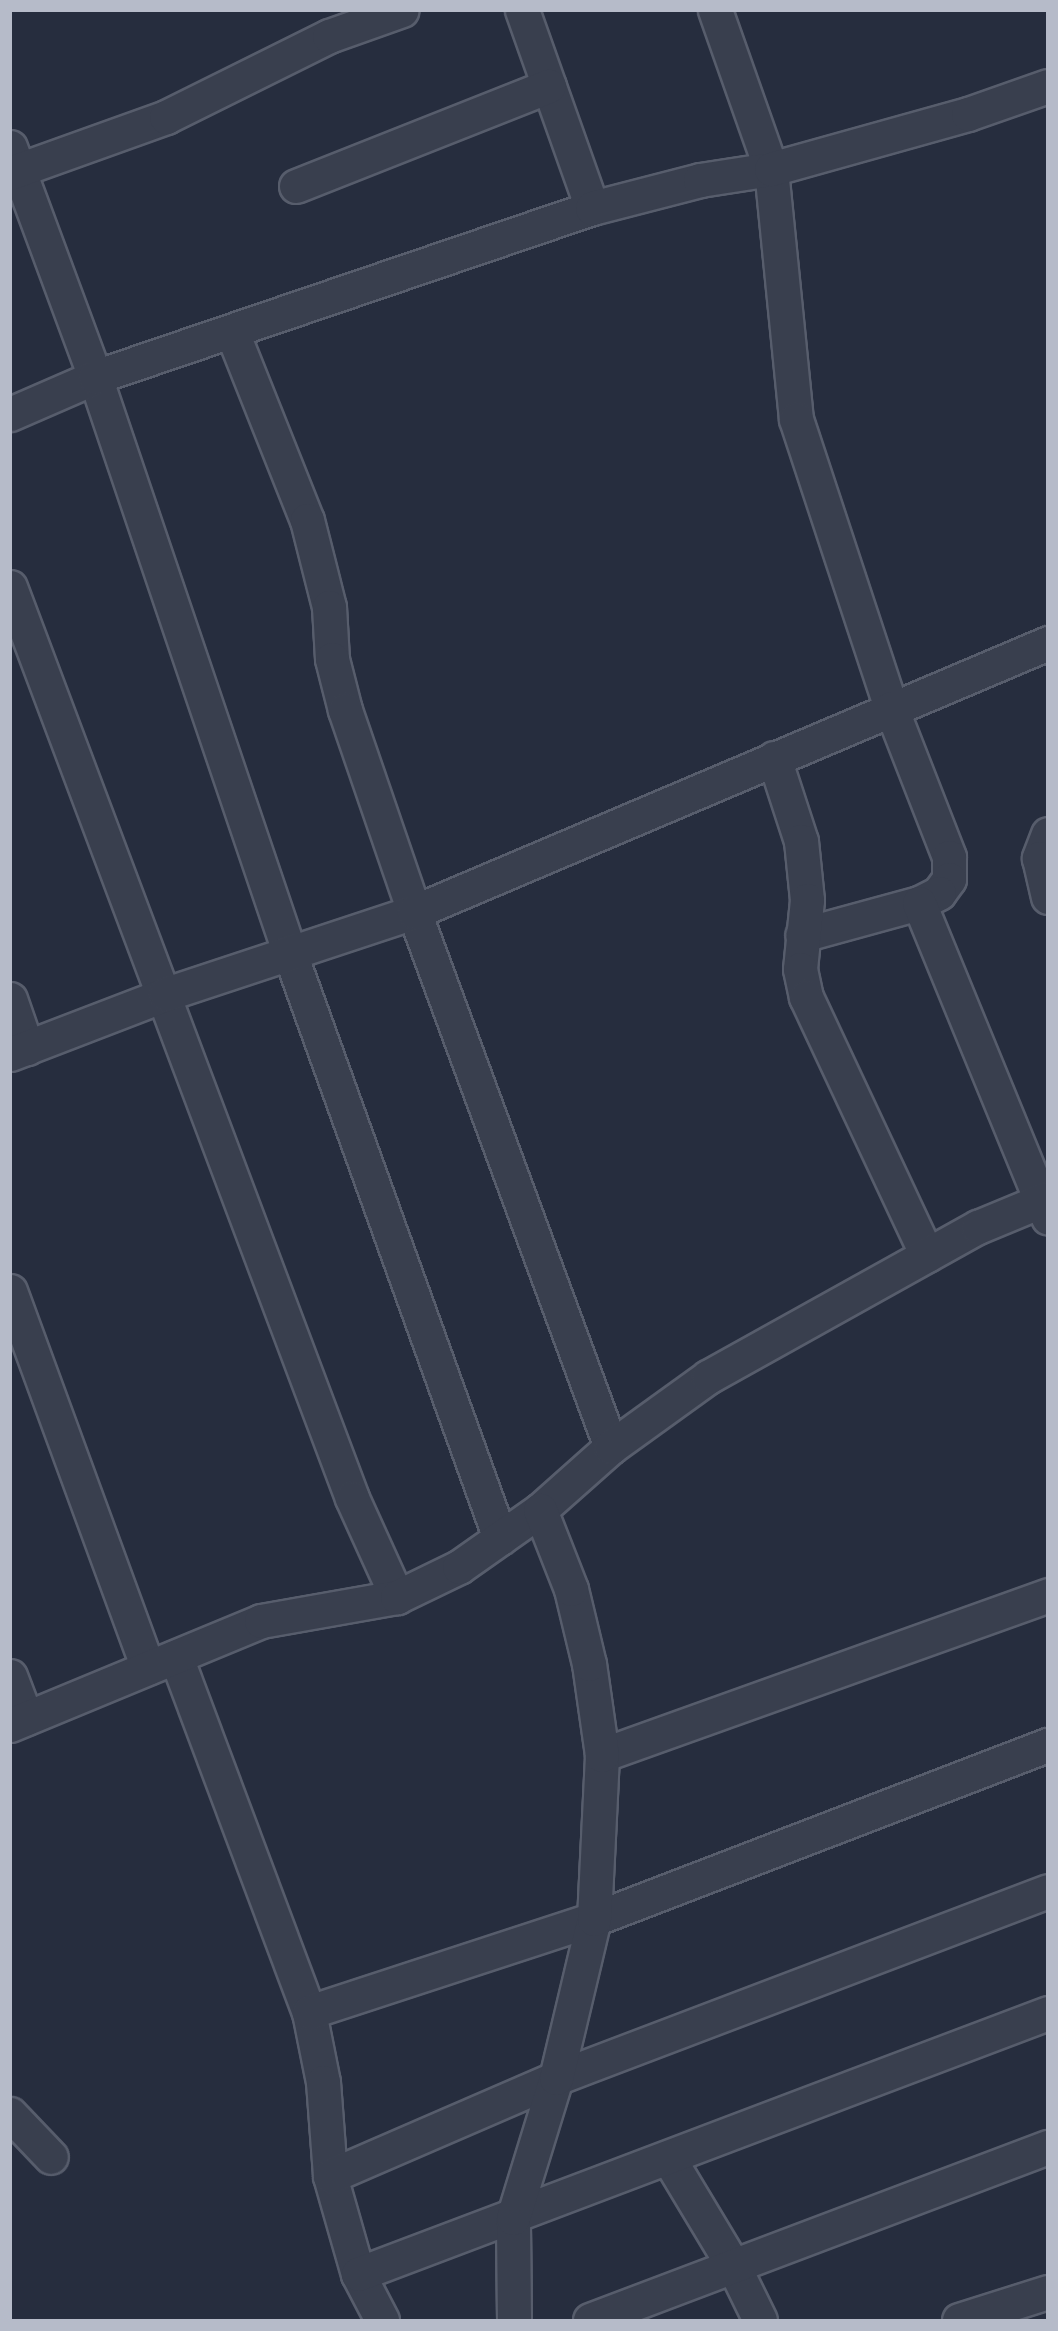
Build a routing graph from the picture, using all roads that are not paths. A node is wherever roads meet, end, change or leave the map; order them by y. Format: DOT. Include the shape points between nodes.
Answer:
graph roads {
  1 [pos="402,10"];
  2 [pos="522,10"];
  3 [pos="715,10"];
  4 [pos="549,86"];
  5 [pos="1047,86"];
  6 [pos="13,163"];
  7 [pos="771,169"];
  8 [pos="296,186"];
  9 [pos="592,208"];
  10 [pos="232,332"];
  11 [pos="95,377"];
  12 [pos="10,414"];
  13 [pos="10,587"];
  14 [pos="1047,643"];
  15 [pos="891,708"];
  16 [pos="774,758"];
  17 [pos="1047,834"];
  18 [pos="1047,897"];
  19 [pos="919,903"];
  20 [pos="414,912"];
  21 [pos="802,935"];
  22 [pos="289,951"];
  23 [pos="166,994"];
  24 [pos="10,999"];
  25 [pos="19,1051"];
  26 [pos="1045,1206"];
  27 [pos="927,1255"];
  28 [pos="10,1291"];
  29 [pos="611,1447"];
  30 [pos="540,1510"];
  31 [pos="500,1538"];
  32 [pos="1047,1594"];
  33 [pos="397,1597"];
  34 [pos="162,1663"];
  35 [pos="10,1676"];
  36 [pos="18,1722"];
  37 [pos="1047,1745"];
  38 [pos="602,1755"];
  39 [pos="1047,1891"];
  40 [pos="594,1919"];
  41 [pos="309,2012"];
  42 [pos="1047,2013"];
  43 [pos="556,2078"];
  44 [pos="10,2115"];
  45 [pos="1047,2147"];
  46 [pos="51,2157"];
  47 [pos="669,2159"];
  48 [pos="330,2176"];
  49 [pos="513,2218"];
  50 [pos="735,2267"];
  51 [pos="358,2274"];
  52 [pos="1047,2292"];
  53 [pos="382,2320"];
  54 [pos="514,2320"];
  55 [pos="590,2320"];
  56 [pos="760,2320"];
  57 [pos="959,2320"];
  1 -- 6 [label="street" via="329,36 166,117"];
  2 -- 4 [label="street"];
  3 -- 7 [label="street"];
  4 -- 8 [label="street"];
  4 -- 9 [label="street"];
  5 -- 7 [label="street" via="968,114"];
  6 -- 11 [label="street"];
  7 -- 9 [label="street" via="700,180"];
  7 -- 15 [label="street" via="796,419"];
  9 -- 10 [label="street"];
  10 -- 11 [label="street"];
  10 -- 20 [label="street" via="307,520 329,607 332,659 345,710"];
  11 -- 12 [label="street"];
  11 -- 22 [label="street"];
  13 -- 23 [label="street"];
  14 -- 15 [label="street"];
  15 -- 16 [label="street"];
  15 -- 19 [label="street" via="949,857 949,879 939,893"];
  16 -- 20 [label="street"];
  16 -- 21 [label="street" via="801,841 807,900"];
  17 -- 18 [label="street" via="1039,858"];
  19 -- 21 [label="street"];
  19 -- 26 [label="street"];
  20 -- 22 [label="street"];
  20 -- 29 [label="street"];
  21 -- 27 [label="street" via="800,969 806,997"];
  22 -- 23 [label="street"];
  22 -- 31 [label="street"];
  23 -- 25 [label="street"];
  23 -- 33 [label="street" via="352,1498"];
  24 -- 25 [label="street"];
  26 -- 27 [label="street"];
  27 -- 29 [label="street" via="708,1377"];
  28 -- 34 [label="street"];
  29 -- 30 [label="street"];
  30 -- 31 [label="street"];
  30 -- 38 [label="street" via="571,1589 589,1664"];
  31 -- 33 [label="street" via="459,1567"];
  32 -- 38 [label="street"];
  33 -- 34 [label="street" via="261,1621"];
  34 -- 36 [label="street"];
  34 -- 41 [label="street"];
  35 -- 36 [label="street"];
  37 -- 40 [label="street"];
  38 -- 40 [label="street"];
  39 -- 43 [label="street"];
  40 -- 41 [label="street"];
  40 -- 43 [label="street"];
  41 -- 48 [label="street" via="323,2082"];
  42 -- 47 [label="street"];
  43 -- 48 [label="street"];
  43 -- 49 [label="street"];
  44 -- 46 [label="street"];
  45 -- 50 [label="street"];
  47 -- 49 [label="street"];
  47 -- 50 [label="street"];
  48 -- 51 [label="street"];
  49 -- 51 [label="street"];
  49 -- 54 [label="street"];
  50 -- 55 [label="street"];
  50 -- 56 [label="street"];
  51 -- 53 [label="street"];
  52 -- 57 [label="street"];
}
